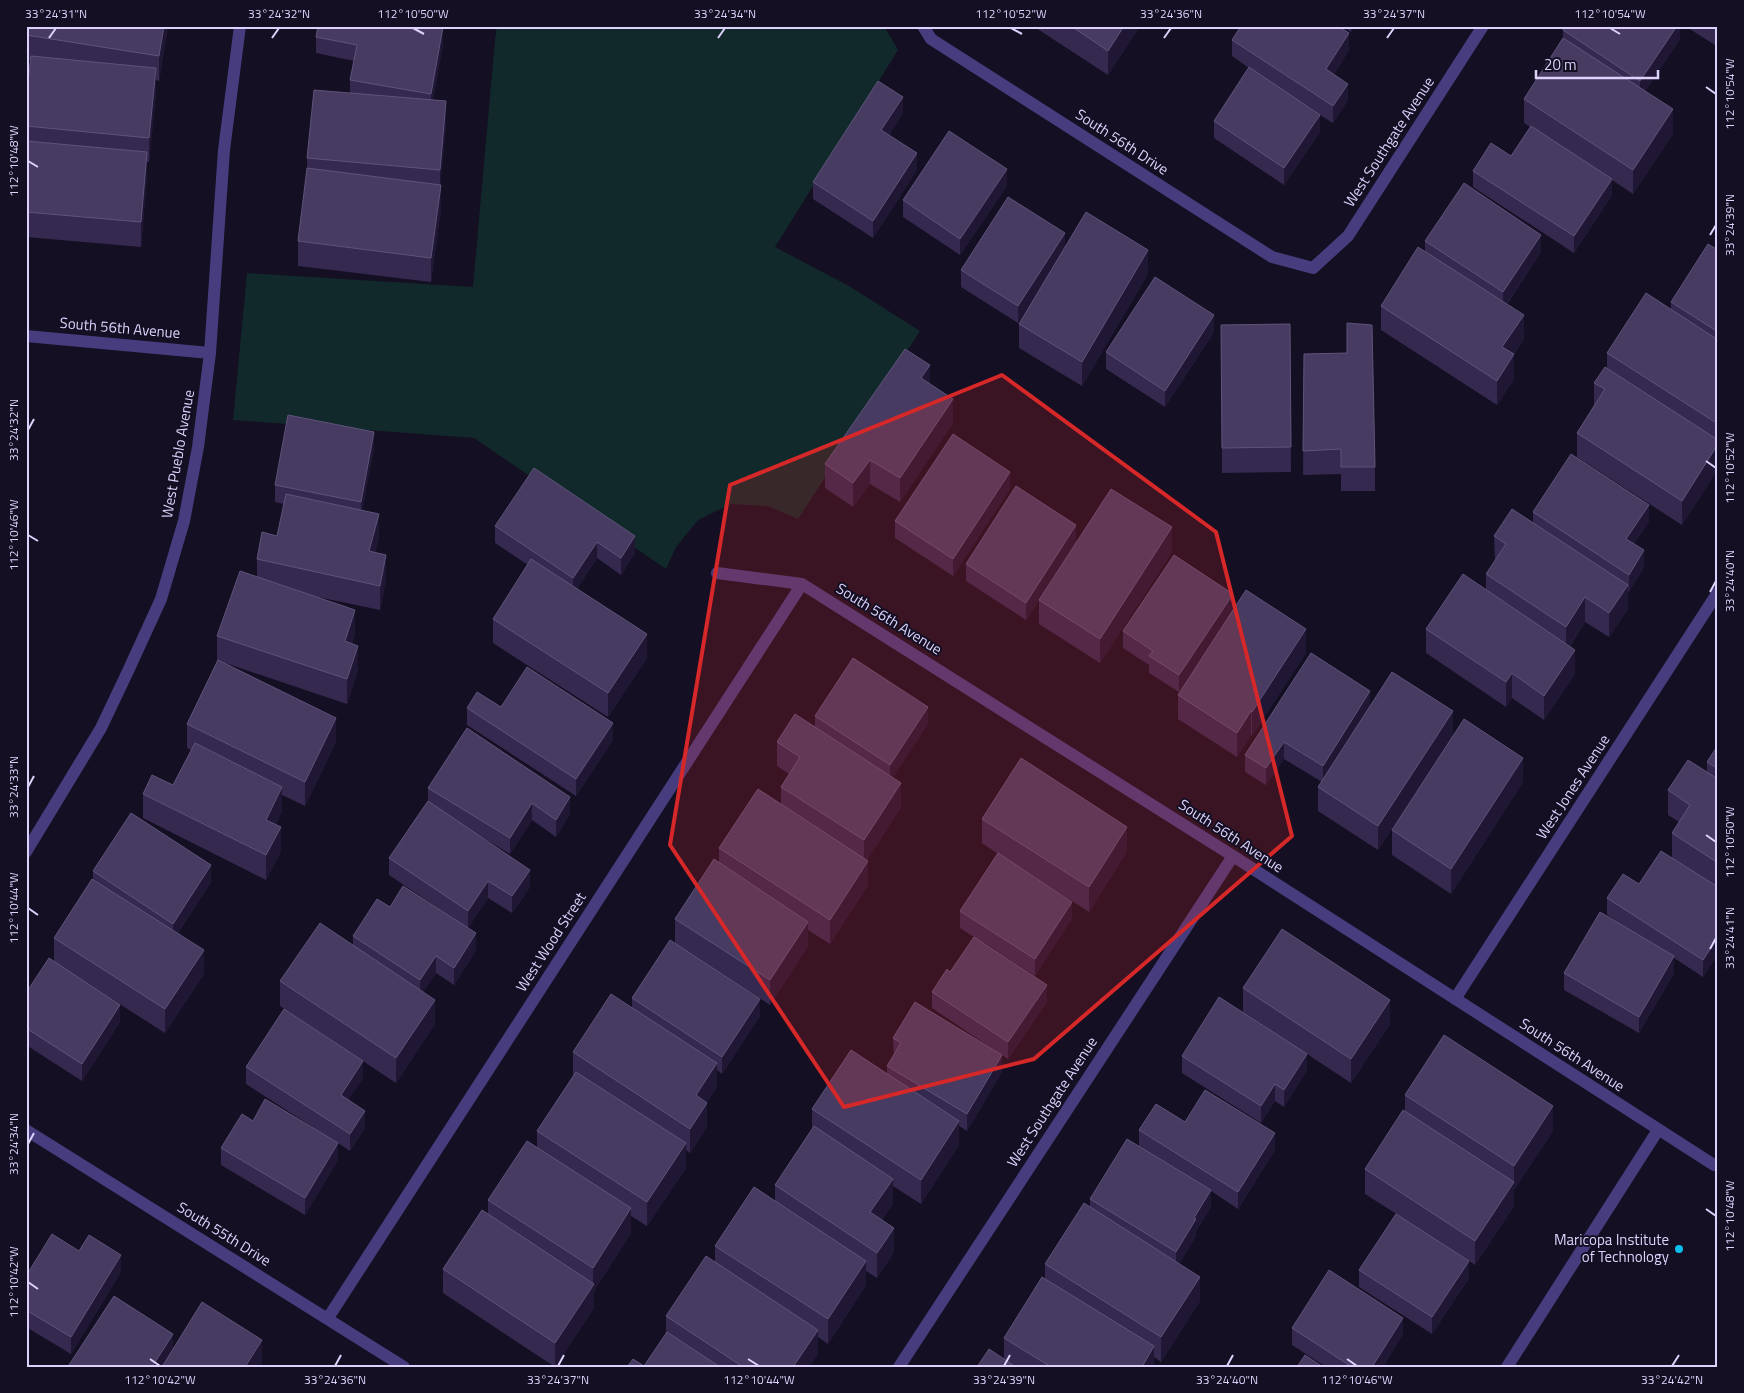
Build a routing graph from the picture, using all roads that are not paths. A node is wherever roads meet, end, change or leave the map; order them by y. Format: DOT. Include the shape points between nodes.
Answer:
graph roads {
  1 [pos="240,26"];
  2 [pos="923,26"];
  3 [pos="1483,26"];
  4 [pos="1313,268"];
  5 [pos="26,336"];
  6 [pos="210,353"];
  7 [pos="717,573"];
  8 [pos="802,584"];
  9 [pos="1718,592"];
  10 [pos="26,852"];
  11 [pos="1233,856"];
  12 [pos="1454,999"];
  13 [pos="26,1130"];
  14 [pos="1658,1130"];
  15 [pos="1714,1165"];
  16 [pos="328,1318"];
  17 [pos="404,1367"];
  18 [pos="899,1367"];
  19 [pos="1507,1367"];
  1 -- 6 [label="street, West Pueblo Avenue" via="224,150"];
  2 -- 4 [label="street, South 56th Drive" via="931,39 1272,257"];
  3 -- 4 [label="street, West Southgate Avenue" via="1348,236"];
  5 -- 6 [label="street, South 56th Avenue"];
  6 -- 10 [label="street, West Pueblo Avenue" via="198,447 184,521 161,599 101,728"];
  7 -- 8 [label="street, South 56th Avenue"];
  8 -- 11 [label="street, South 56th Avenue"];
  8 -- 16 [label="street, West Wood Street"];
  9 -- 12 [label="street, West Jones Avenue"];
  11 -- 12 [label="street, South 56th Avenue"];
  11 -- 18 [label="street, West Southgate Avenue"];
  12 -- 14 [label="street, South 56th Avenue"];
  13 -- 16 [label="street, South 55th Drive"];
  14 -- 15 [label="street, South 56th Avenue"];
  14 -- 19 [label="street"];
  16 -- 17 [label="street, South 55th Drive"];
}
